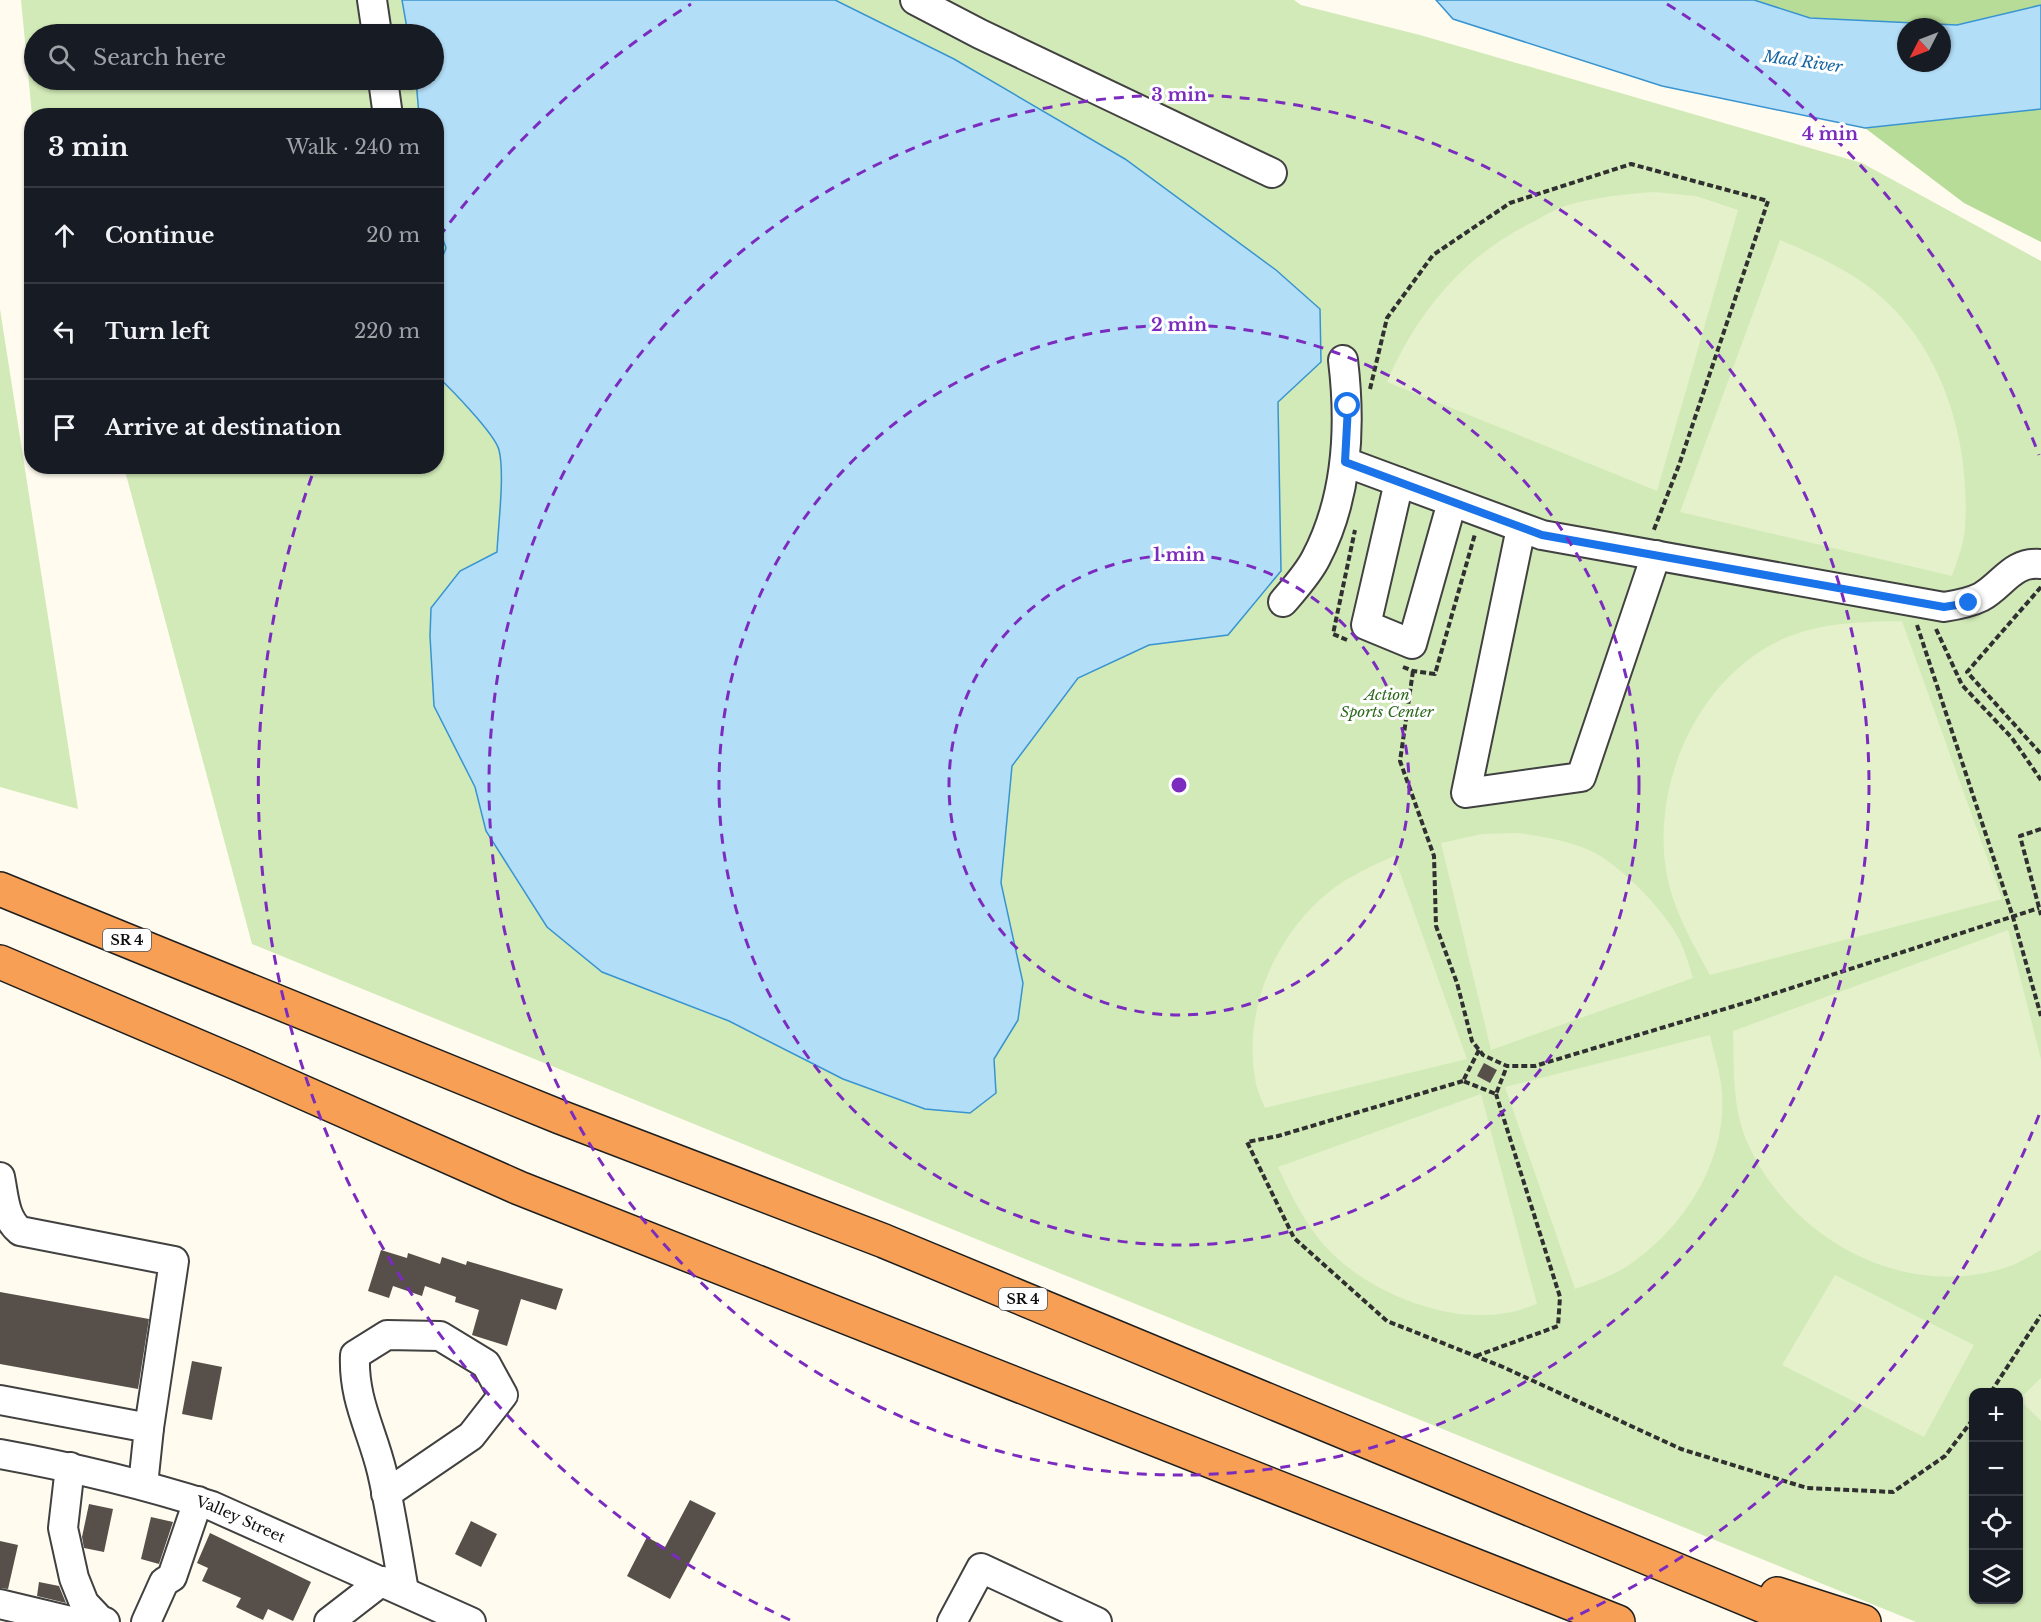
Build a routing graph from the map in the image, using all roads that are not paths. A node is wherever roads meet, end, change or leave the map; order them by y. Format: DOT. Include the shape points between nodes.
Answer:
graph roads {
  1 [pos="372,0"];
  2 [pos="915,0"];
  3 [pos="376,24"];
  4 [pos="384,90"];
  5 [pos="387,108"];
  6 [pos="1272,173"];
  7 [pos="1342,360"];
  8 [pos="1345,462"];
  9 [pos="1399,482"];
  10 [pos="1452,502"];
  11 [pos="1521,528"];
  12 [pos="1653,548"];
  13 [pos="2041,564"];
  14 [pos="1283,603"];
  15 [pos="0,889"];
  16 [pos="0,962"];
  17 [pos="0,1177"];
  18 [pos="0,1400"];
  19 [pos="149,1428"];
  20 [pos="0,1455"];
  21 [pos="70,1467"];
  22 [pos="142,1485"];
  23 [pos="386,1494"];
  24 [pos="198,1501"];
  25 [pos="1566,1524"];
  26 [pos="393,1586"];
  27 [pos="0,1604"];
  28 [pos="103,1622"];
  29 [pos="146,1622"];
  30 [pos="329,1622"];
  31 [pos="471,1622"];
  32 [pos="952,1622"];
  33 [pos="1097,1622"];
  34 [pos="1618,1622"];
  35 [pos="1802,1622"];
  36 [pos="1864,1622"];
  1 -- 3 [label="street"];
  2 -- 6 [label="street"];
  4 -- 5 [label="street"];
  7 -- 8 [label="street" via="1348,406"];
  8 -- 9 [label="street"];
  8 -- 14 [label="street" via="1331,523 1316,560"];
  9 -- 10 [label="street"];
  9 -- 10 [label="street" via="1366,625 1412,644"];
  10 -- 11 [label="street"];
  11 -- 12 [label="street" via="1542,535"];
  11 -- 12 [label="street" via="1466,793 1581,777"];
  12 -- 13 [label="street" via="1944,607 1969,603 2012,570 2030,563"];
  15 -- 25 [label="highway, SR 4" via="560,1117 895,1246"];
  16 -- 34 [label="highway" via="519,1188"];
  17 -- 19 [label="street" via="7,1215 20,1231 174,1261"];
  18 -- 19 [label="street"];
  19 -- 22 [label="street"];
  20 -- 21 [label="street, Valley Street"];
  21 -- 22 [label="street, Valley Street"];
  21 -- 28 [label="street" via="63,1528 84,1603"];
  22 -- 24 [label="street, Valley Street"];
  23 -- 23 [label="street" via="382,1470 360,1407 354,1376 355,1355 387,1335 440,1336 486,1364 503,1395 471,1436"];
  23 -- 26 [label="street"];
  24 -- 26 [label="street, Valley Street"];
  24 -- 29 [label="street" via="172,1577 164,1582"];
  25 -- 35 [label="highway, SR 4"];
  25 -- 36 [label="highway"];
  26 -- 30 [label="street"];
  26 -- 31 [label="street, Valley Street"];
  27 -- 28 [label="street" via="71,1621"];
  32 -- 33 [label="street" via="981,1568"];
}
